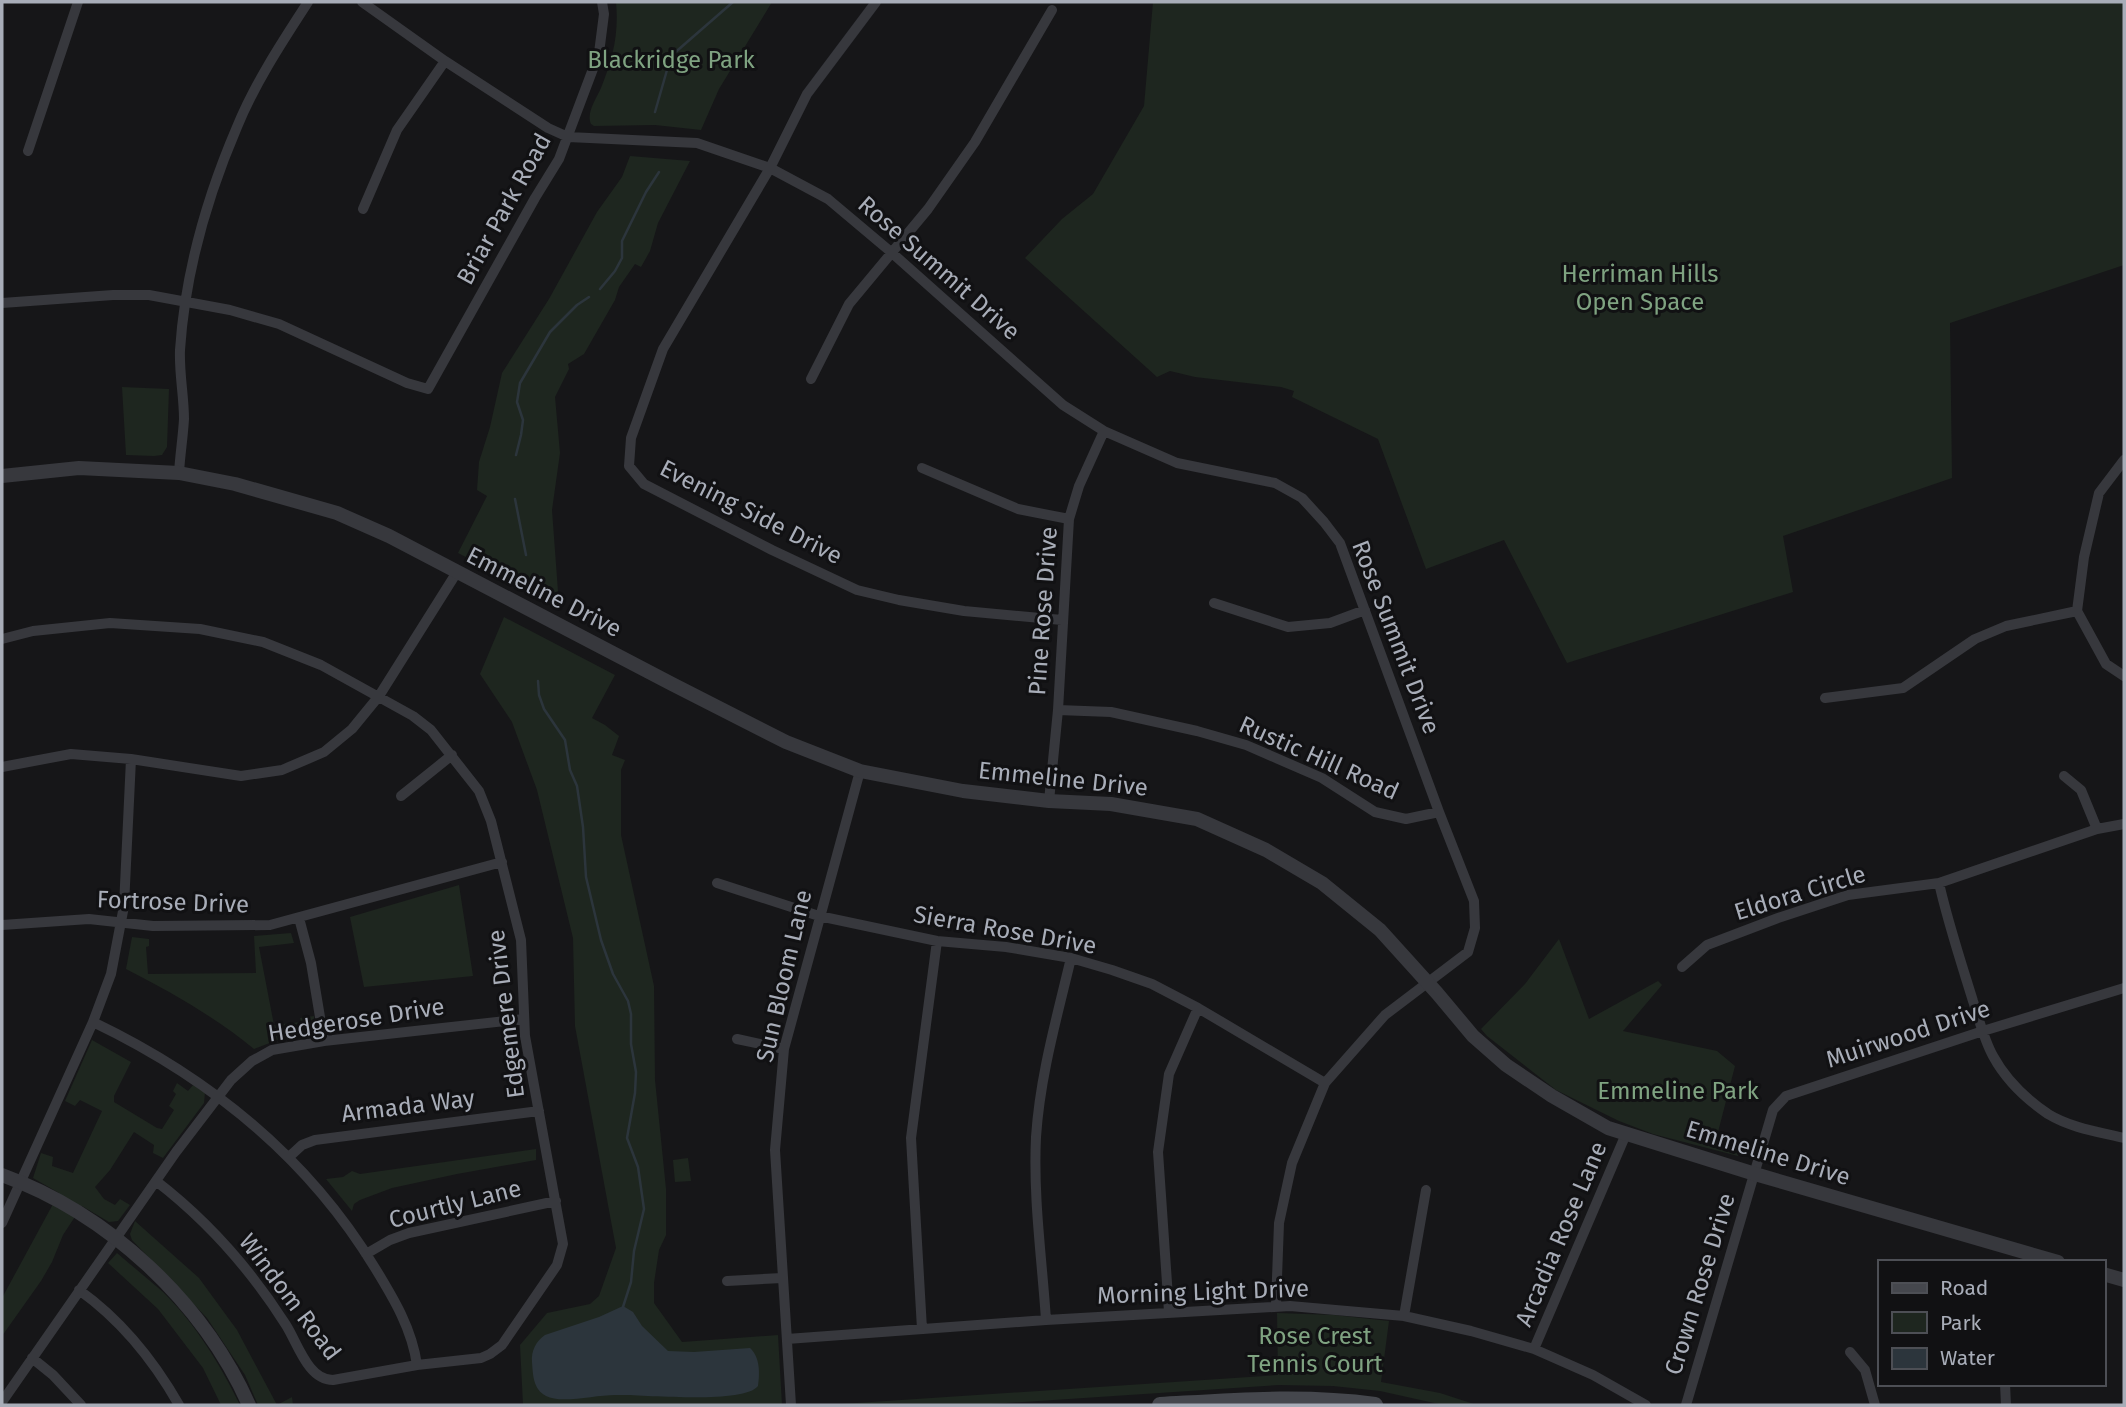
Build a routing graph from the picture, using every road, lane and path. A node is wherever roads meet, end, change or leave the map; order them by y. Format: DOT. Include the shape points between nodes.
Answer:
graph roads {
  1 [pos="78,2"];
  2 [pos="308,2"];
  3 [pos="362,2"];
  4 [pos="602,2"];
  5 [pos="876,2"];
  6 [pos="1052,10"];
  7 [pos="445,61"];
  8 [pos="568,137"];
  9 [pos="28,151"];
  10 [pos="769,168"];
  11 [pos="363,209"];
  12 [pos="891,252"];
  13 [pos="2,303"];
  14 [pos="185,303"];
  15 [pos="811,379"];
  16 [pos="1104,430"];
  17 [pos="2124,460"];
  18 [pos="922,468"];
  19 [pos="179,473"];
  20 [pos="2,476"];
  21 [pos="1069,519"];
  22 [pos="457,572"];
  23 [pos="1214,603"];
  24 [pos="1365,610"];
  25 [pos="2077,611"];
  26 [pos="1062,620"];
  27 [pos="2,639"];
  28 [pos="2124,676"];
  29 [pos="379,696"];
  30 [pos="1825,698"];
  31 [pos="1058,710"];
  32 [pos="452,755"];
  33 [pos="131,759"];
  34 [pos="2,766"];
  35 [pos="860,771"];
  36 [pos="2064,776"];
  37 [pos="401,796"];
  38 [pos="1049,801"];
  39 [pos="1438,812"];
  40 [pos="2124,824"];
  41 [pos="2098,829"];
  42 [pos="502,862"];
  43 [pos="717,883"];
  44 [pos="1939,883"];
  45 [pos="819,916"];
  46 [pos="299,918"];
  47 [pos="121,922"];
  48 [pos="2,925"];
  49 [pos="937,941"];
  50 [pos="1071,958"];
  51 [pos="1682,967"];
  52 [pos="1429,983"];
  53 [pos="2124,988"];
  54 [pos="1198,1008"];
  55 [pos="524,1020"];
  56 [pos="93,1022"];
  57 [pos="1983,1031"];
  58 [pos="737,1039"];
  59 [pos="324,1041"];
  60 [pos="784,1049"];
  61 [pos="1325,1083"];
  62 [pos="218,1096"];
  63 [pos="539,1111"];
  64 [pos="1626,1135"];
  65 [pos="2124,1138"];
  66 [pos="289,1157"];
  67 [pos="1755,1174"];
  68 [pos="2,1175"];
  69 [pos="156,1181"];
  70 [pos="21,1182"];
  71 [pos="1426,1190"];
  72 [pos="556,1201"];
  73 [pos="2,1223"];
  74 [pos="115,1238"];
  75 [pos="366,1254"];
  76 [pos="2026,1257"];
  77 [pos="2045,1260"];
  78 [pos="2105,1275"];
  79 [pos="782,1278"];
  80 [pos="2124,1280"];
  81 [pos="727,1281"];
  82 [pos="79,1290"];
  83 [pos="1276,1305"];
  84 [pos="1169,1312"];
  85 [pos="1404,1316"];
  86 [pos="1046,1320"];
  87 [pos="922,1329"];
  88 [pos="787,1339"];
  89 [pos="1534,1349"];
  90 [pos="494,1352"];
  91 [pos="1850,1352"];
  92 [pos="32,1358"];
  93 [pos="416,1366"];
  94 [pos="2005,1386"];
  95 [pos="2,1402"];
  96 [pos="81,1405"];
  97 [pos="179,1405"];
  98 [pos="249,1405"];
  99 [pos="791,1405"];
  100 [pos="1160,1405"];
  101 [pos="1375,1405"];
  102 [pos="1646,1405"];
  103 [pos="1686,1405"];
  104 [pos="1875,1405"];
  105 [pos="2006,1405"];
  1 -- 9 [label="street"];
  2 -- 14 [label="street" via="276,50 237,126 207,207"];
  3 -- 7 [label="street, Rose Summit Drive"];
  4 -- 8 [label="street, Briar Park Road" via="599,53"];
  5 -- 10 [label="street, Evening Side Drive" via="807,94"];
  6 -- 12 [label="street" via="975,142"];
  7 -- 8 [label="street, Rose Summit Drive"];
  7 -- 11 [label="street" via="397,131"];
  8 -- 10 [label="street, Rose Summit Drive" via="697,143"];
  8 -- 14 [label="street, Briar Park Road" via="428,389 279,324"];
  10 -- 12 [label="street, Rose Summit Drive" via="828,199"];
  10 -- 26 [label="street, Evening Side Drive" via="663,349 631,438 629,466 644,484 857,590 964,611"];
  12 -- 15 [label="street" via="849,304"];
  12 -- 16 [label="street, Rose Summit Drive" via="1063,405"];
  13 -- 14 [label="street" via="113,295 149,295"];
  14 -- 19 [label="street"];
  16 -- 21 [label="street, Pine Rose Drive"];
  16 -- 24 [label="street, Rose Summit Drive" via="1177,463 1275,483 1301,498 1340,543"];
  17 -- 25 [label="street" via="2099,493"];
  18 -- 21 [label="street" via="1018,509"];
  19 -- 20 [label="street, Emmeline Drive" via="79,468"];
  19 -- 22 [label="street, Emmeline Drive" via="337,513"];
  21 -- 26 [label="street, Pine Rose Drive"];
  22 -- 29 [label="street"];
  22 -- 35 [label="street, Emmeline Drive" via="774,736"];
  23 -- 24 [label="street" via="1288,627 1330,623"];
  24 -- 39 [label="street, Rose Summit Drive"];
  25 -- 28 [label="street" via="2106,664"];
  25 -- 30 [label="street" via="2006,626 1975,639 1903,688"];
  26 -- 31 [label="street, Pine Rose Drive"];
  27 -- 29 [label="street, Edgemere Drive" via="110,623 200,629 263,642 321,665"];
  29 -- 32 [label="street, Edgemere Drive" via="426,725"];
  29 -- 33 [label="street" via="352,729 324,752 282,770 241,776"];
  31 -- 38 [label="street, Pine Rose Drive"];
  31 -- 39 [label="street, Rustic Hill Road" via="1111,712 1246,745 1322,778 1375,812 1406,819"];
  32 -- 37 [label="street"];
  32 -- 42 [label="street, Edgemere Drive" via="484,800"];
  33 -- 34 [label="street" via="71,754"];
  33 -- 47 [label="street"];
  35 -- 38 [label="street, Emmeline Drive" via="963,791"];
  35 -- 45 [label="street, Sun Bloom Lane"];
  36 -- 41 [label="street" via="2081,790"];
  38 -- 52 [label="street, Emmeline Drive" via="1111,804 1198,819 1266,850 1322,883 1380,930"];
  39 -- 52 [label="street, Rose Summit Drive" via="1474,901 1475,928 1468,952"];
  40 -- 41 [label="street, Eldora Circle"];
  41 -- 44 [label="street, Eldora Circle"];
  42 -- 46 [label="street, Fortrose Drive"];
  42 -- 55 [label="street, Edgemere Drive" via="521,940"];
  43 -- 45 [label="street, Sierra Rose Drive"];
  44 -- 51 [label="street, Eldora Circle" via="1848,895 1707,945"];
  44 -- 57 [label="street"];
  45 -- 49 [label="street, Sierra Rose Drive"];
  45 -- 60 [label="street, Sun Bloom Lane"];
  46 -- 47 [label="street, Fortrose Drive" via="264,926"];
  46 -- 59 [label="street"];
  47 -- 48 [label="street, Fortrose Drive" via="89,919"];
  47 -- 56 [label="street" via="111,974"];
  49 -- 50 [label="street, Sierra Rose Drive"];
  49 -- 87 [label="street" via="911,1138"];
  50 -- 54 [label="street, Sierra Rose Drive" via="1152,984"];
  50 -- 86 [label="street" via="1044,1074 1036,1140"];
  52 -- 61 [label="street, Rose Summit Drive" via="1385,1015"];
  52 -- 64 [label="street, Emmeline Drive" via="1473,1036 1506,1065 1552,1096"];
  53 -- 57 [label="street, Muirwood Drive"];
  54 -- 61 [label="street, Sierra Rose Drive"];
  54 -- 84 [label="street" via="1169,1074 1158,1152"];
  55 -- 59 [label="street, Hedgerose Drive"];
  55 -- 63 [label="street, Edgemere Drive"];
  56 -- 62 [label="street" via="158,1055"];
  56 -- 70 [label="street"];
  57 -- 65 [label="street" via="1999,1066 2026,1098 2076,1126"];
  57 -- 67 [label="street, Muirwood Drive" via="1786,1096 1773,1110"];
  58 -- 60 [label="street"];
  59 -- 62 [label="street, Hedgerose Drive" via="265,1053"];
  60 -- 79 [label="street, Sun Bloom Lane" via="775,1150"];
  61 -- 83 [label="street, Rose Summit Drive" via="1292,1163 1281,1211"];
  62 -- 66 [label="street"];
  62 -- 69 [label="street, Hedgerose Drive"];
  63 -- 66 [label="street, Armada Way" via="315,1140"];
  63 -- 72 [label="street, Edgemere Drive"];
  64 -- 67 [label="street, Emmeline Drive"];
  64 -- 89 [label="street, Arcadia Rose Lane"];
  66 -- 75 [label="street"];
  67 -- 76 [label="street, Emmeline Drive"];
  67 -- 103 [label="street, Crown Rose Drive"];
  68 -- 70 [label="street"];
  69 -- 74 [label="street, Hedgerose Drive"];
  69 -- 93 [label="street, Windom Road" via="208,1226 244,1266 318,1377 333,1380"];
  70 -- 73 [label="street"];
  70 -- 74 [label="street"];
  71 -- 85 [label="street"];
  72 -- 75 [label="street, Courtly Lane" via="409,1233"];
  72 -- 90 [label="street, Edgemere Drive" via="563,1244 560,1260"];
  74 -- 82 [label="street, Hedgerose Drive"];
  74 -- 98 [label="street" via="156,1274 202,1326"];
  75 -- 93 [label="street" via="404,1320 414,1343"];
  76 -- 77 [label="street, Emmeline Drive"];
  78 -- 80 [label="street"];
  79 -- 81 [label="street"];
  79 -- 88 [label="street, Sun Bloom Lane"];
  82 -- 92 [label="street, Hedgerose Drive"];
  82 -- 97 [label="street" via="137,1345"];
  83 -- 84 [label="street, Morning Light Drive"];
  83 -- 85 [label="street, Morning Light Drive"];
  84 -- 86 [label="street, Morning Light Drive"];
  85 -- 89 [label="street, Morning Light Drive"];
  86 -- 87 [label="street, Morning Light Drive"];
  87 -- 88 [label="street, Morning Light Drive"];
  88 -- 99 [label="street, Sun Bloom Lane"];
  89 -- 102 [label="street, Morning Light Drive"];
  90 -- 93 [label="street, Windom Road" via="476,1359"];
  91 -- 104 [label="street" via="1864,1370"];
  92 -- 95 [label="street, Hedgerose Drive"];
  92 -- 96 [label="street"];
  94 -- 105 [label="street"];
  100 -- 101 [label="main road" via="1284,1398"];
}
